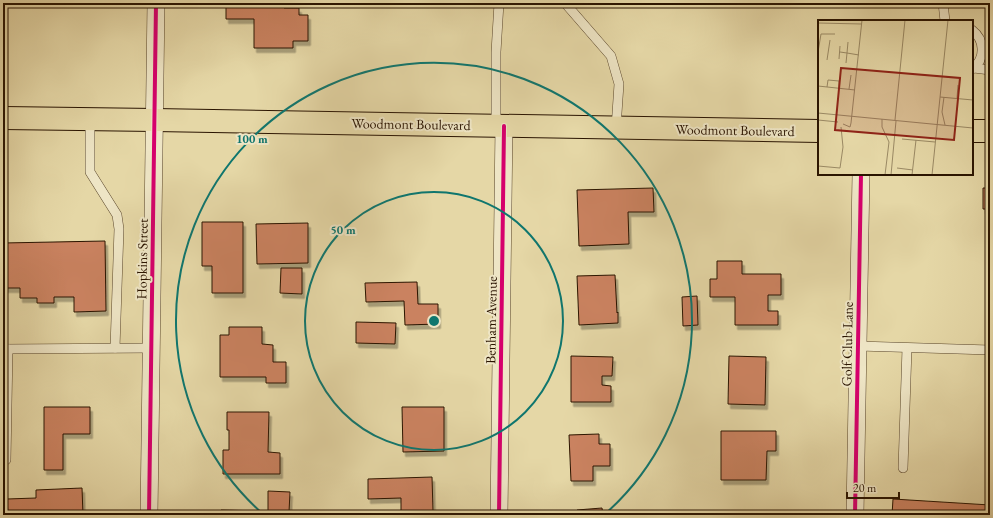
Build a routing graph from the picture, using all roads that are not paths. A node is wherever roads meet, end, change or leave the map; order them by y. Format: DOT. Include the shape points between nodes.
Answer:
graph roads {
  1 [pos="156,3"];
  2 [pos="499,3"];
  3 [pos="565,3"];
  4 [pos="943,3"];
  5 [pos="945,20"];
  6 [pos="973,31"];
  7 [pos="973,69"];
  8 [pos="990,70"];
  9 [pos="3,118"];
  10 [pos="90,119"];
  11 [pos="155,120"];
  12 [pos="500,126"];
  13 [pos="616,128"];
  14 [pos="818,131"];
  15 [pos="973,131"];
  16 [pos="990,131"];
  17 [pos="861,175"];
  18 [pos="858,346"];
  19 [pos="116,348"];
  20 [pos="152,348"];
  21 [pos="908,348"];
  22 [pos="5,349"];
  23 [pos="990,350"];
  24 [pos="6,460"];
  25 [pos="903,468"];
  26 [pos="149,515"];
  27 [pos="499,515"];
  28 [pos="855,515"];
  1 -- 11 [label="street, Hopkins Street"];
  2 -- 12 [label="lane" via="496,52"];
  3 -- 13 [label="lane" via="612,56 619,84"];
  4 -- 5 [label="lane"];
  6 -- 7 [label="lane" via="981,42 982,56"];
  7 -- 8 [label="lane"];
  9 -- 10 [label="main road, Woodmont Boulevard"];
  10 -- 11 [label="main road, Woodmont Boulevard"];
  10 -- 19 [label="lane" via="90,172 117,215 119,230"];
  11 -- 12 [label="main road, Woodmont Boulevard"];
  11 -- 20 [label="street, Hopkins Street"];
  12 -- 13 [label="main road, Woodmont Boulevard"];
  12 -- 27 [label="street, Benham Avenue"];
  13 -- 14 [label="main road, Woodmont Boulevard"];
  15 -- 16 [label="main road"];
  17 -- 18 [label="street, Golf Club Lane"];
  18 -- 21 [label="lane"];
  18 -- 28 [label="street, Golf Club Lane"];
  19 -- 20 [label="lane"];
  19 -- 22 [label="lane"];
  20 -- 26 [label="street, Hopkins Street"];
  21 -- 23 [label="lane"];
  21 -- 25 [label="lane"];
  22 -- 24 [label="lane"];
}
